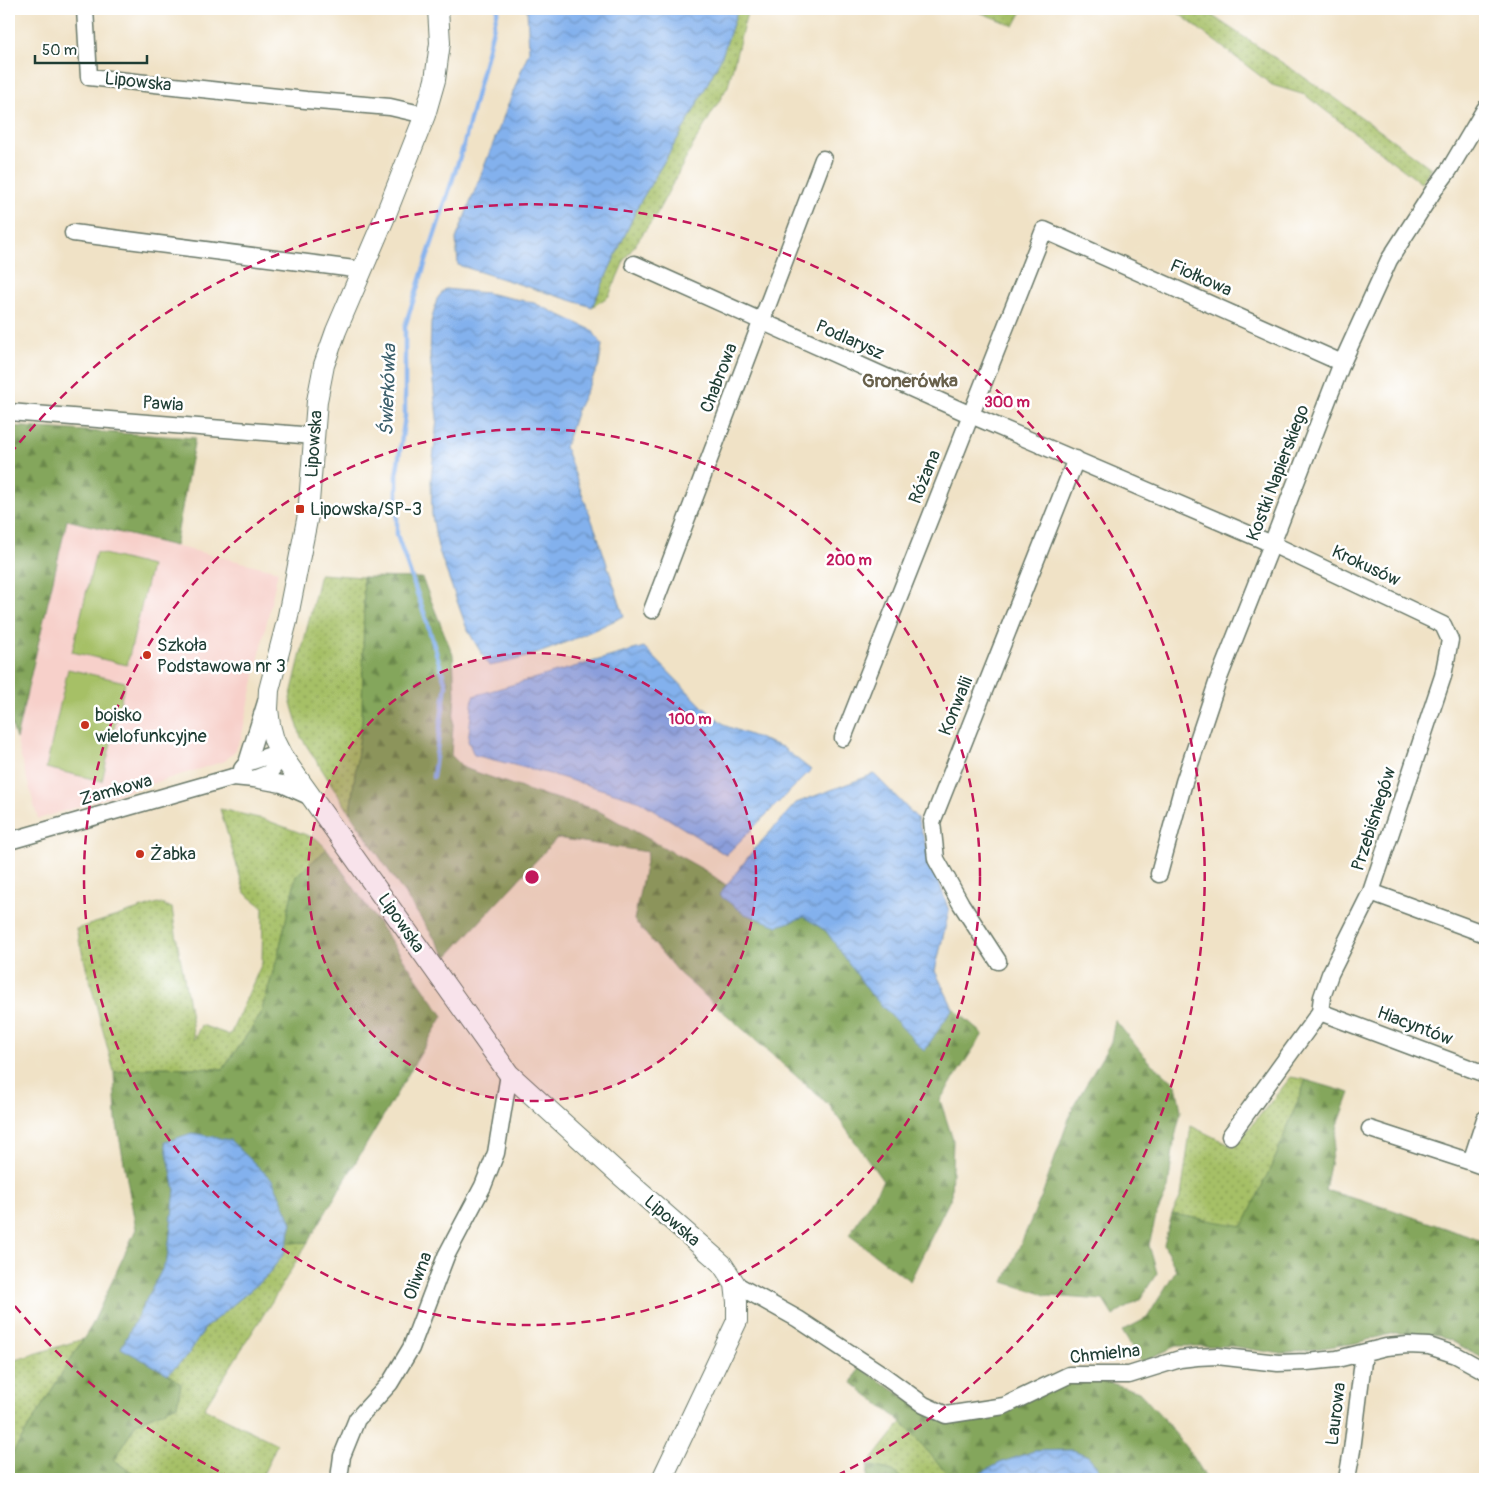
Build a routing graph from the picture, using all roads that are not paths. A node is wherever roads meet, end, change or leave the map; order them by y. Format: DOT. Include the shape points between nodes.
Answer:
graph roads {
  1 [pos="85,9"];
  2 [pos="438,9"];
  3 [pos="1485,109"];
  4 [pos="425,115"];
  5 [pos="823,160"];
  6 [pos="1044,230"];
  7 [pos="73,233"];
  8 [pos="634,264"];
  9 [pos="362,270"];
  10 [pos="761,322"];
  11 [pos="1342,363"];
  12 [pos="9,412"];
  13 [pos="971,415"];
  14 [pos="314,436"];
  15 [pos="1076,458"];
  16 [pos="1272,544"];
  17 [pos="652,610"];
  18 [pos="1443,625"];
  19 [pos="269,690"];
  20 [pos="842,738"];
  21 [pos="281,754"];
  22 [pos="247,764"];
  23 [pos="233,777"];
  24 [pos="254,779"];
  25 [pos="311,797"];
  26 [pos="9,841"];
  27 [pos="1159,874"];
  28 [pos="1371,892"];
  29 [pos="1485,934"];
  30 [pos="998,961"];
  31 [pos="1325,1014"];
  32 [pos="508,1074"];
  33 [pos="1485,1074"];
  34 [pos="1485,1118"];
  35 [pos="1370,1130"];
  36 [pos="1230,1136"];
  37 [pos="1478,1164"];
  38 [pos="735,1284"];
  39 [pos="1364,1353"];
  40 [pos="1485,1371"];
  41 [pos="339,1479"];
  42 [pos="662,1479"];
  43 [pos="1347,1479"];
  1 -- 4 [label="street, Lipowska" via="89,77 390,107"];
  2 -- 4 [label="street, Lipowska" via="440,43 435,80"];
  3 -- 11 [label="street, Kostki Napierskiego" via="1389,260"];
  4 -- 9 [label="street, Lipowska"];
  5 -- 10 [label="street, Chabrowa"];
  6 -- 11 [label="street, Fiołkowa"];
  6 -- 13 [label="street, Różana"];
  7 -- 9 [label="street"];
  8 -- 10 [label="street, Podlarysz"];
  9 -- 14 [label="street, Lipowska" via="324,364"];
  10 -- 13 [label="street, Podlarysz"];
  10 -- 17 [label="street, Chabrowa"];
  11 -- 16 [label="street, Kostki Napierskiego"];
  12 -- 14 [label="street, Pawia"];
  13 -- 15 [label="street, Podlarysz"];
  13 -- 20 [label="street, Różana"];
  14 -- 19 [label="street, Lipowska" via="306,524 287,621"];
  15 -- 16 [label="street, Podlarysz"];
  15 -- 30 [label="street, Konwalii" via="932,822 936,860"];
  16 -- 18 [label="street, Krokusów"];
  16 -- 27 [label="street, Kostki Napierskiego" via="1217,683 1184,782"];
  18 -- 28 [label="street, Przebiśniegów" via="1450,640 1443,676"];
  19 -- 21 [label="street, Lipowska" via="270,724"];
  19 -- 22 [label="street"];
  21 -- 22 [label="street, Zamkowa"];
  21 -- 24 [label="street" via="269,773"];
  21 -- 25 [label="street, Lipowska"];
  22 -- 23 [label="street, Zamkowa"];
  23 -- 24 [label="street, Zamkowa"];
  23 -- 26 [label="street, Zamkowa"];
  24 -- 25 [label="street, Zamkowa" via="282,784"];
  25 -- 32 [label="street, Lipowska"];
  28 -- 29 [label="street"];
  28 -- 31 [label="street, Przebiśniegów" via="1330,974 1322,997"];
  31 -- 33 [label="street, Hiacyntów"];
  31 -- 36 [label="street"];
  32 -- 38 [label="street, Lipowska" via="722,1264"];
  32 -- 41 [label="street, Oliwna" via="496,1153 484,1186 446,1256 411,1348 390,1383 357,1419 342,1456"];
  34 -- 37 [label="street"];
  35 -- 37 [label="street"];
  38 -- 39 [label="street, Chmielna" via="798,1319 924,1405 946,1415 1004,1406 1069,1375 1129,1375 1197,1357 1278,1363 1336,1359"];
  38 -- 42 [label="street, Lipowska" via="737,1321"];
  39 -- 40 [label="street, Chmielna" via="1400,1346 1429,1346 1456,1355"];
  39 -- 43 [label="street, Laurowa"];
}
